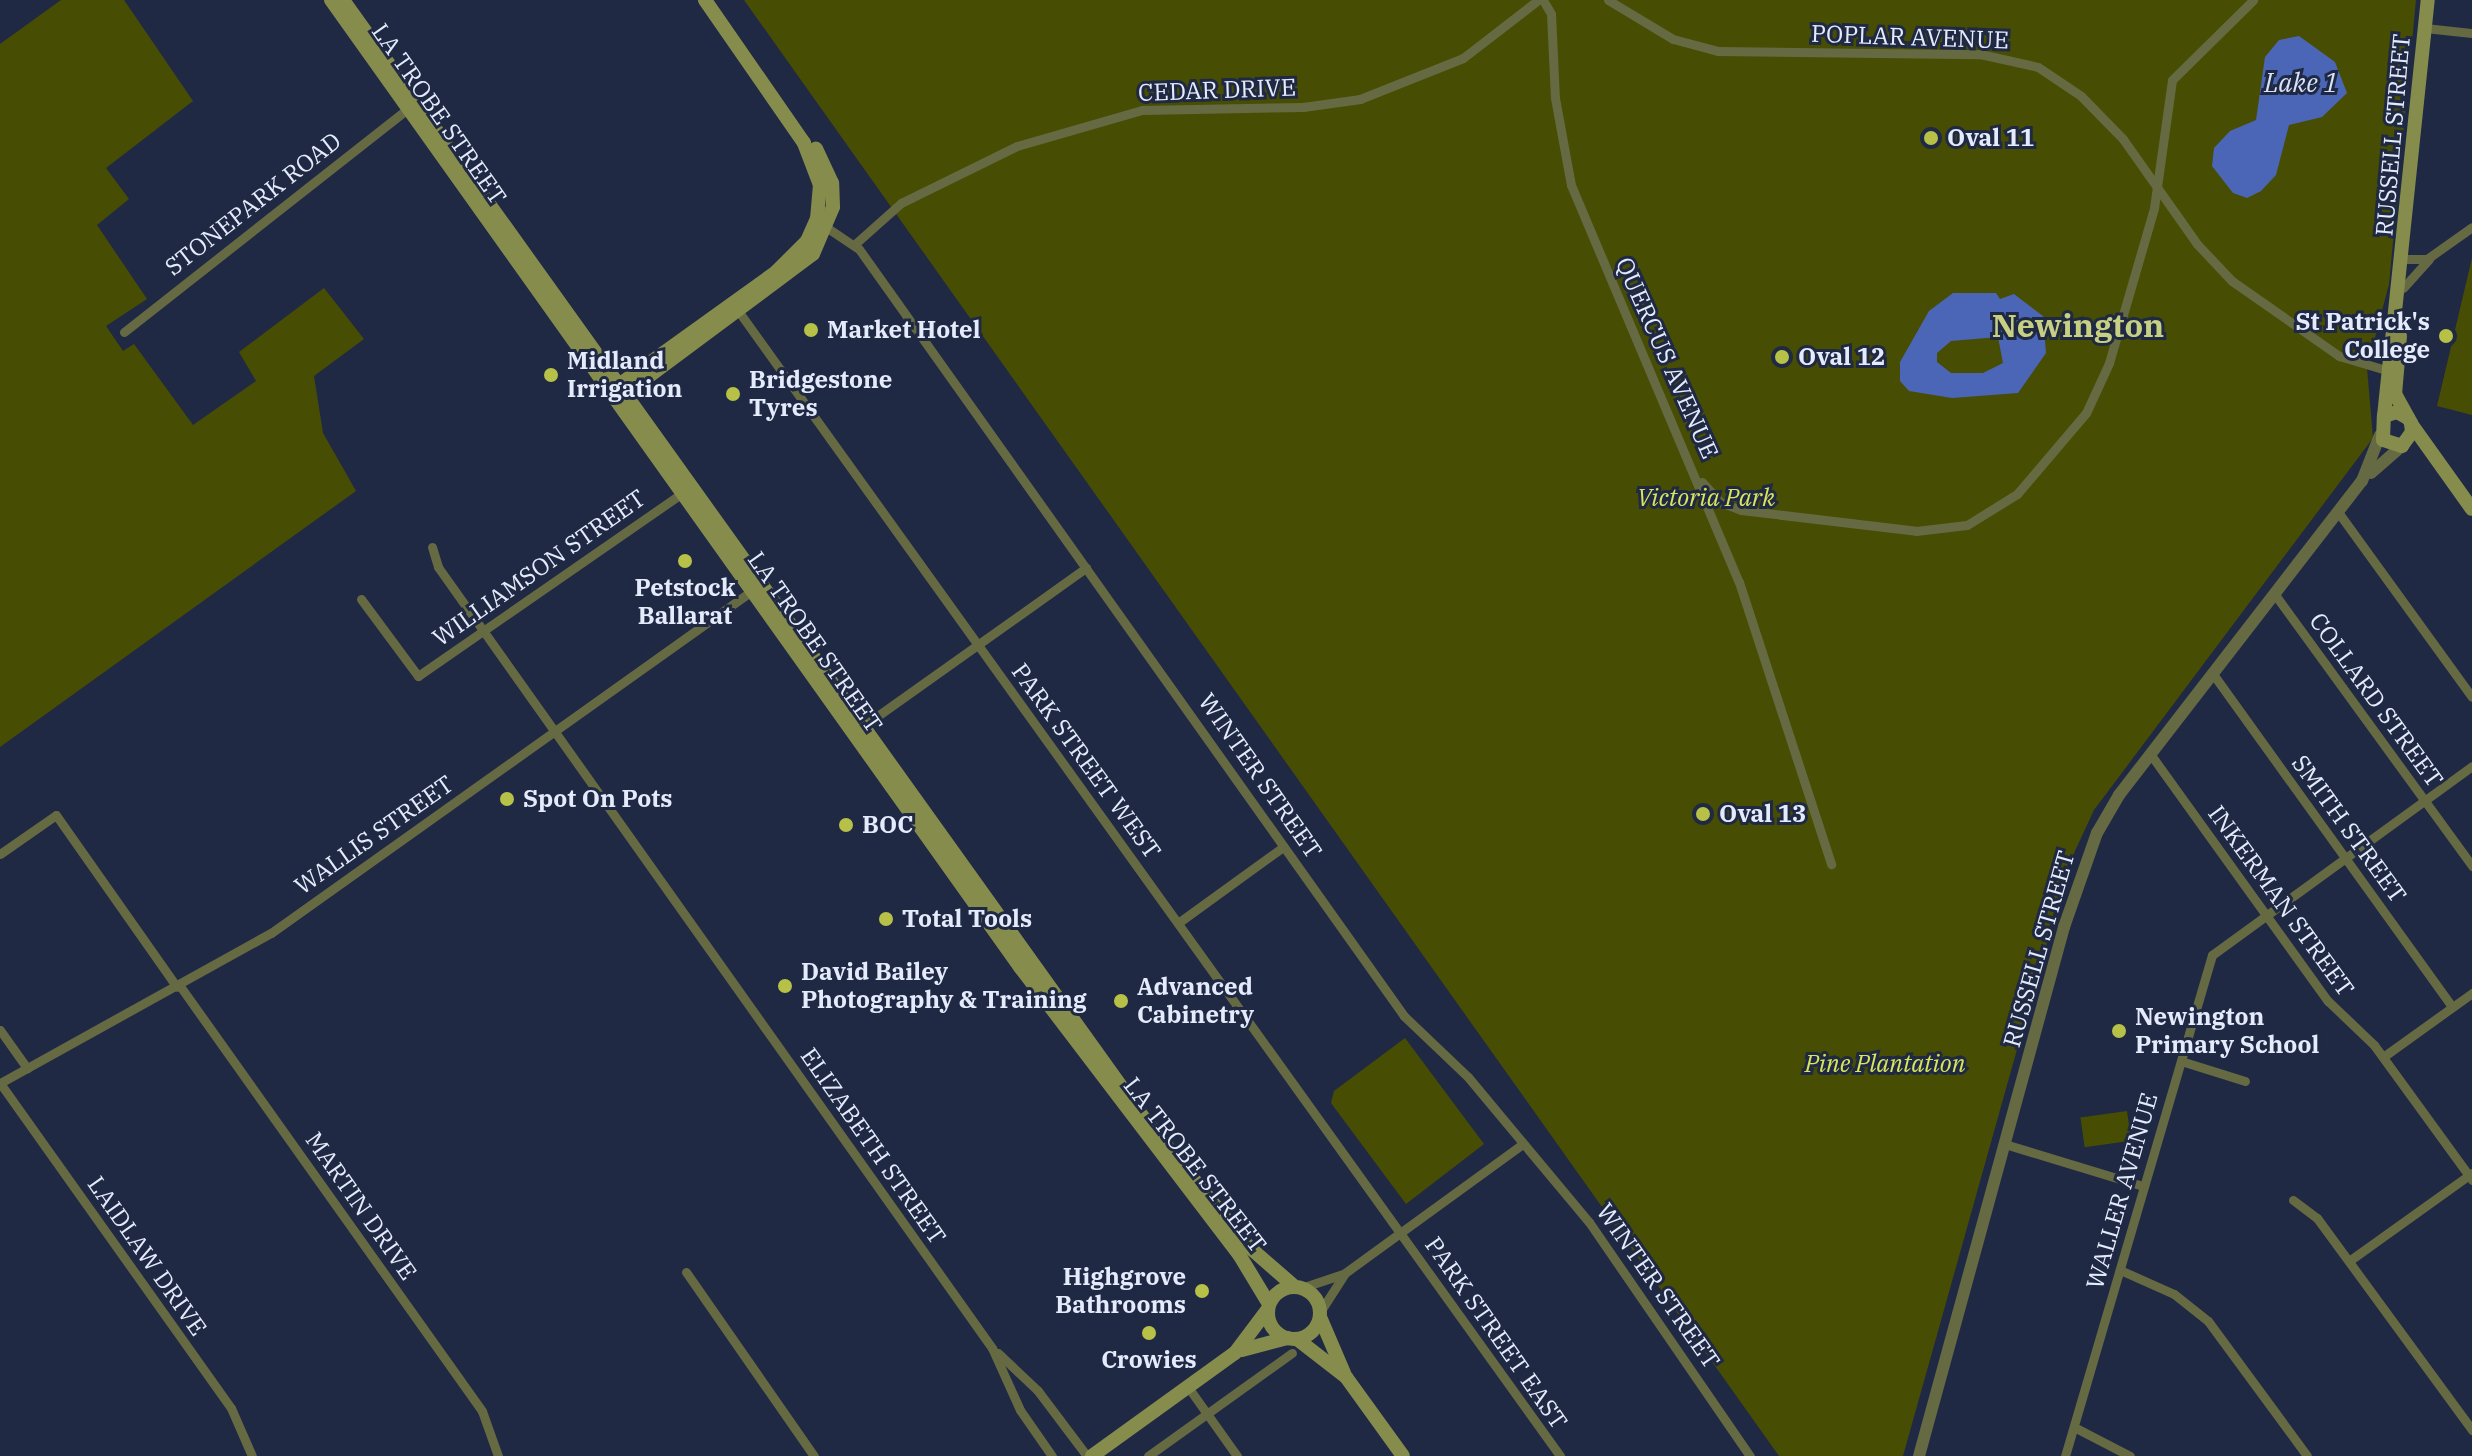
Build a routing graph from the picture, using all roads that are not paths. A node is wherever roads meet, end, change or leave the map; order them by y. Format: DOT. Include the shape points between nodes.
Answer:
graph roads {
  1 [pos="331,0"];
  2 [pos="343,0"];
  3 [pos="705,0"];
  4 [pos="1540,0"];
  5 [pos="1608,0"];
  6 [pos="2253,0"];
  7 [pos="2428,0"];
  8 [pos="2425,28"];
  9 [pos="2472,33"];
  10 [pos="411,106"];
  11 [pos="2157,187"];
  12 [pos="822,227"];
  13 [pos="2472,227"];
  14 [pos="855,244"];
  15 [pos="2435,254"];
  16 [pos="2403,274"];
  17 [pos="735,308"];
  18 [pos="124,332"];
  19 [pos="2391,370"];
  20 [pos="617,393"];
  21 [pos="2384,416"];
  22 [pos="2410,421"];
  23 [pos="2380,435"];
  24 [pos="2402,445"];
  25 [pos="1697,476"];
  26 [pos="2362,481"];
  27 [pos="686,490"];
  28 [pos="2461,494"];
  29 [pos="2472,509"];
  30 [pos="2338,512"];
  31 [pos="432,547"];
  32 [pos="1086,568"];
  33 [pos="757,587"];
  34 [pos="2276,596"];
  35 [pos="361,599"];
  36 [pos="484,631"];
  37 [pos="979,645"];
  38 [pos="2213,674"];
  39 [pos="2472,697"];
  40 [pos="858,730"];
  41 [pos="555,731"];
  42 [pos="2151,755"];
  43 [pos="2472,766"];
  44 [pos="2425,800"];
  45 [pos="1283,847"];
  46 [pos="0,854"];
  47 [pos="2345,857"];
  48 [pos="1831,864"];
  49 [pos="2472,866"];
  50 [pos="2266,915"];
  51 [pos="1178,923"];
  52 [pos="178,986"];
  53 [pos="2472,993"];
  54 [pos="2452,1006"];
  55 [pos="0,1030"];
  56 [pos="2383,1057"];
  57 [pos="2181,1061"];
  58 [pos="27,1068"];
  59 [pos="2245,1081"];
  60 [pos="0,1083"];
  61 [pos="1521,1145"];
  62 [pos="2008,1145"];
  63 [pos="2471,1176"];
  64 [pos="2143,1186"];
  65 [pos="2293,1200"];
  66 [pos="1401,1233"];
  67 [pos="2349,1261"];
  68 [pos="2120,1270"];
  69 [pos="686,1272"];
  70 [pos="1345,1273"];
  71 [pos="1298,1287"];
  72 [pos="1269,1307"];
  73 [pos="1320,1314"];
  74 [pos="1292,1343"];
  75 [pos="992,1348"];
  76 [pos="1235,1353"];
  77 [pos="1346,1377"];
  78 [pos="1188,1387"];
  79 [pos="1207,1414"];
  80 [pos="2074,1427"];
  81 [pos="2472,1430"];
  82 [pos="252,1456"];
  83 [pos="498,1456"];
  84 [pos="814,1456"];
  85 [pos="1052,1456"];
  86 [pos="1089,1456"];
  87 [pos="1148,1456"];
  88 [pos="1237,1456"];
  89 [pos="1403,1456"];
  90 [pos="1560,1456"];
  91 [pos="1750,1456"];
  92 [pos="1919,1456"];
  93 [pos="2065,1456"];
  94 [pos="2130,1456"];
  95 [pos="2307,1456"];
  1 -- 10 [label="main road, LA TROBE STREET"];
  2 -- 10 [label="main road, LA TROBE STREET"];
  3 -- 12 [label="main road" via="828,171 833,194"];
  4 -- 14 [label="street, CEDAR DRIVE" via="1463,58 1360,99 1303,107 1142,110 1017,146 901,203"];
  4 -- 25 [label="street, QUERCUS AVENUE" via="1551,14 1555,98 1571,185"];
  5 -- 11 [label="street, POPLAR AVENUE" via="1661,34 1718,51 1980,54 2022,61 2094,108"];
  6 -- 11 [label="street" via="2172,80"];
  7 -- 8 [label="main road, RUSSELL STREET"];
  8 -- 9 [label="street"];
  8 -- 16 [label="main road, RUSSELL STREET"];
  10 -- 18 [label="street, STONEPARK ROAD"];
  10 -- 20 [label="main road, LA TROBE STREET"];
  11 -- 19 [label="street, POPLAR AVENUE" via="2197,244 2246,291 2339,356"];
  11 -- 25 [label="street" via="2109,363 2086,413 2041,470 1992,512 1967,525 1916,531 1838,525 1741,510 1720,502"];
  12 -- 14 [label="street, WINTER STREET"];
  12 -- 17 [label="main road" via="801,267"];
  13 -- 15 [label="street"];
  14 -- 32 [label="street, WINTER STREET"];
  15 -- 16 [label="street"];
  15 -- 16 [label="street"];
  16 -- 19 [label="main road, RUSSELL STREET"];
  17 -- 20 [label="main road"];
  17 -- 37 [label="street, PARK STREET WEST"];
  19 -- 21 [label="main road, RUSSELL STREET"];
  19 -- 22 [label="main road, RUSSELL STREET" via="2396,398"];
  20 -- 27 [label="main road, LA TROBE STREET"];
  21 -- 22 [label="main road" via="2397,412"];
  21 -- 23 [label="main road, RUSSELL STREET"];
  22 -- 24 [label="main road"];
  22 -- 28 [label="main road, RUSSELL STREET"];
  23 -- 24 [label="main road"];
  23 -- 26 [label="street, RUSSELL STREET"];
  24 -- 26 [label="street, RUSSELL STREET"];
  24 -- 28 [label="main road" via="2429,458"];
  25 -- 48 [label="street, QUERCUS AVENUE"];
  26 -- 30 [label="street, RUSSELL STREET"];
  27 -- 33 [label="main road, LA TROBE STREET"];
  27 -- 36 [label="street, WILLIAMSON STREET"];
  28 -- 29 [label="main road"];
  30 -- 34 [label="street, RUSSELL STREET"];
  30 -- 39 [label="street"];
  31 -- 36 [label="street, ELIZABETH STREET" via="438,567"];
  32 -- 37 [label="street"];
  32 -- 45 [label="street, WINTER STREET"];
  33 -- 40 [label="main road, LA TROBE STREET"];
  33 -- 41 [label="street, WALLIS STREET"];
  34 -- 38 [label="street, RUSSELL STREET"];
  34 -- 44 [label="street, COLLARD STREET"];
  35 -- 36 [label="street, WILLIAMSON STREET" via="418,676"];
  36 -- 41 [label="street, ELIZABETH STREET"];
  37 -- 40 [label="street"];
  37 -- 51 [label="street, PARK STREET WEST"];
  38 -- 42 [label="street, RUSSELL STREET"];
  38 -- 47 [label="street, SMITH STREET"];
  40 -- 71 [label="main road, LA TROBE STREET" via="1146,1121 1248,1246"];
  40 -- 72 [label="main road, LA TROBE STREET" via="1120,1106 1240,1256"];
  41 -- 52 [label="street, WALLIS STREET" via="271,933"];
  41 -- 75 [label="street, ELIZABETH STREET"];
  42 -- 50 [label="street, INKERMAN STREET"];
  42 -- 62 [label="street, RUSSELL STREET" via="2111,807 2086,857"];
  43 -- 44 [label="street, WALLER AVENUE"];
  44 -- 47 [label="street, WALLER AVENUE"];
  44 -- 49 [label="street, COLLARD STREET"];
  45 -- 51 [label="street"];
  45 -- 61 [label="street, WINTER STREET" via="1404,1016 1468,1077"];
  46 -- 52 [label="street, MARTIN DRIVE" via="56,815"];
  47 -- 50 [label="street, WALLER AVENUE"];
  47 -- 54 [label="street, SMITH STREET"];
  50 -- 56 [label="street, INKERMAN STREET" via="2331,1005"];
  50 -- 57 [label="street, WALLER AVENUE" via="2212,955"];
  51 -- 66 [label="street, PARK STREET WEST"];
  52 -- 58 [label="street, WALLIS STREET"];
  52 -- 83 [label="street, MARTIN DRIVE" via="482,1411"];
  53 -- 54 [label="street"];
  54 -- 56 [label="street"];
  55 -- 58 [label="street"];
  56 -- 63 [label="street, INKERMAN STREET"];
  57 -- 59 [label="street"];
  57 -- 64 [label="street, WALLER AVENUE"];
  58 -- 60 [label="street, WALLIS STREET"];
  60 -- 82 [label="street, LAIDLAW DRIVE" via="231,1408"];
  61 -- 66 [label="street"];
  61 -- 91 [label="street, WINTER STREET" via="1600,1236"];
  62 -- 64 [label="street"];
  62 -- 92 [label="street, RUSSELL STREET"];
  63 -- 67 [label="street"];
  64 -- 68 [label="street, WALLER AVENUE"];
  65 -- 67 [label="street" via="2314,1214"];
  66 -- 70 [label="street"];
  66 -- 90 [label="street, PARK STREET EAST"];
  67 -- 81 [label="street"];
  68 -- 80 [label="street, WALLER AVENUE"];
  68 -- 95 [label="street" via="2168,1291 2208,1321"];
  69 -- 84 [label="street"];
  70 -- 71 [label="street"];
  70 -- 73 [label="street"];
  71 -- 72 [label="main road"];
  71 -- 73 [label="main road" via="1314,1296"];
  72 -- 74 [label="main road" via="1273,1328"];
  72 -- 76 [label="main road"];
  73 -- 74 [label="main road" via="1312,1332"];
  73 -- 77 [label="main road"];
  74 -- 76 [label="main road"];
  74 -- 77 [label="main road"];
  74 -- 79 [label="street"];
  75 -- 85 [label="street, ELIZABETH STREET" via="1020,1410"];
  75 -- 86 [label="street, ELIZABETH STREET" via="1038,1391"];
  76 -- 78 [label="main road"];
  77 -- 89 [label="main road"];
  78 -- 79 [label="street"];
  78 -- 86 [label="main road"];
  79 -- 87 [label="street"];
  79 -- 88 [label="street"];
  80 -- 93 [label="street, WALLER AVENUE"];
  80 -- 94 [label="street"];
}
